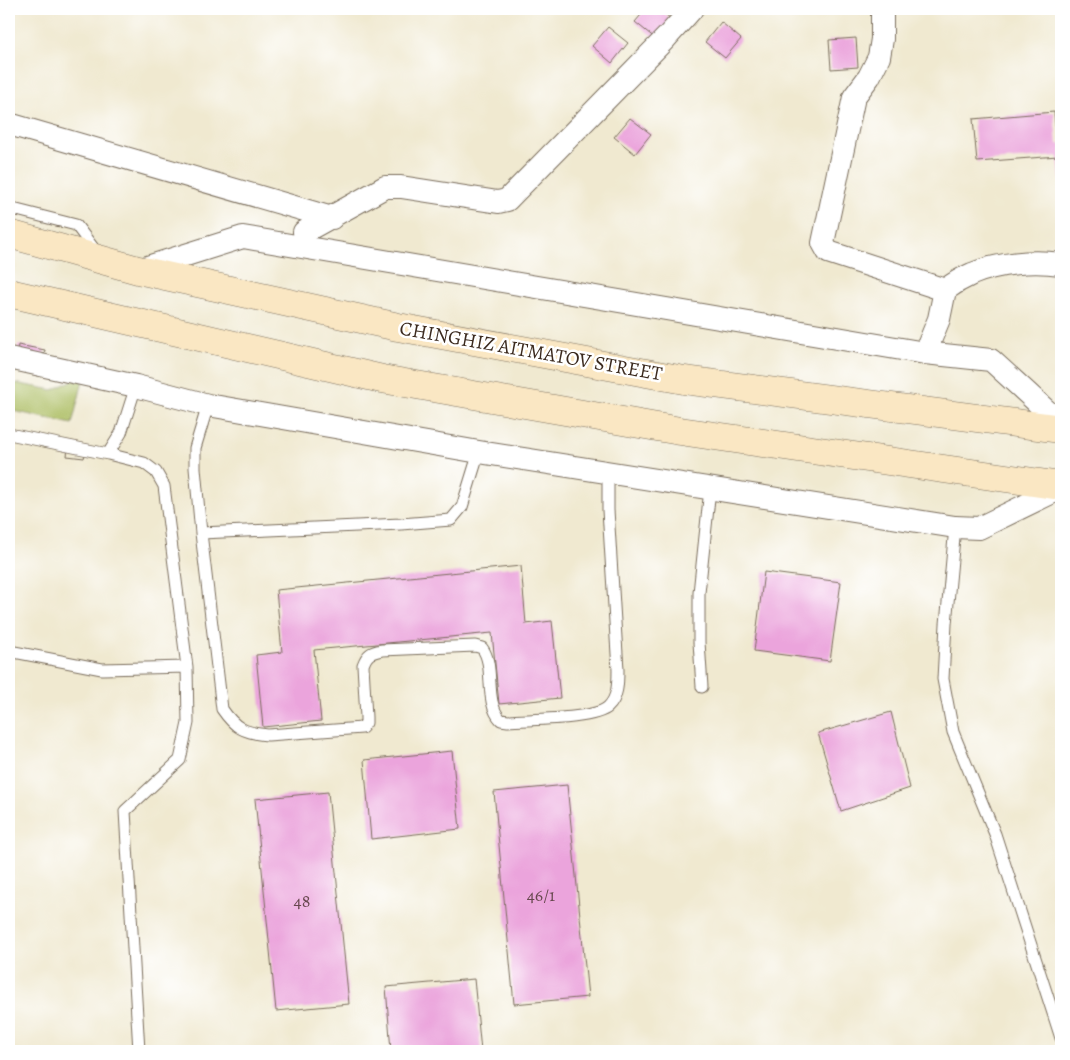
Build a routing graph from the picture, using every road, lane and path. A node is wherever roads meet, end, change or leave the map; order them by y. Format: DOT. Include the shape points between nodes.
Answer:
graph roads {
  1 [pos="692,9"];
  2 [pos="882,9"];
  3 [pos="9,124"];
  4 [pos="9,208"];
  5 [pos="332,218"];
  6 [pos="304,232"];
  7 [pos="9,234"];
  8 [pos="103,261"];
  9 [pos="1061,264"];
  10 [pos="138,270"];
  11 [pos="945,290"];
  12 [pos="9,293"];
  13 [pos="925,353"];
  14 [pos="9,358"];
  15 [pos="136,386"];
  16 [pos="208,405"];
  17 [pos="1061,424"];
  18 [pos="1061,429"];
  19 [pos="9,434"];
  20 [pos="480,452"];
  21 [pos="108,454"];
  22 [pos="608,472"];
  23 [pos="1061,487"];
  24 [pos="710,489"];
  25 [pos="955,527"];
  26 [pos="201,533"];
  27 [pos="9,652"];
  28 [pos="187,667"];
  29 [pos="702,687"];
  30 [pos="1061,1038"];
  31 [pos="139,1051"];
  1 -- 5 [label="street" via="507,200 498,202 385,187"];
  2 -- 11 [label="street" via="879,57 854,97 824,243 828,252"];
  3 -- 5 [label="street"];
  4 -- 8 [label="lane" via="76,226"];
  5 -- 6 [label="street"];
  7 -- 8 [label="main road, CHINGHIZ AITMATOV STREET"];
  8 -- 10 [label="main road, CHINGHIZ AITMATOV STREET"];
  9 -- 11 [label="street" via="999,265 971,274"];
  10 -- 13 [label="street" via="243,238"];
  10 -- 18 [label="main road, CHINGHIZ AITMATOV STREET" via="398,327 684,380"];
  11 -- 13 [label="street" via="939,319"];
  12 -- 23 [label="main road" via="382,379 680,431"];
  13 -- 17 [label="street" via="991,360"];
  14 -- 15 [label="street"];
  15 -- 16 [label="street"];
  15 -- 21 [label="lane" via="121,433"];
  16 -- 20 [label="street"];
  16 -- 26 [label="lane" via="195,448"];
  19 -- 21 [label="lane"];
  20 -- 22 [label="street"];
  20 -- 26 [label="lane" via="462,507 451,520"];
  21 -- 28 [label="lane" via="144,463 156,472 164,486"];
  22 -- 24 [label="street"];
  22 -- 26 [label="lane" via="617,692 608,707 589,716 501,720 492,708 484,652 475,646 372,652 363,665 366,723 362,728 268,735 238,728 222,709"];
  23 -- 25 [label="street" via="979,528"];
  24 -- 25 [label="street"];
  24 -- 29 [label="lane" via="699,593"];
  25 -- 30 [label="lane" via="943,679 953,732 995,834"];
  27 -- 28 [label="lane" via="102,669"];
  28 -- 31 [label="lane" via="188,723 180,760 125,811"];
}
